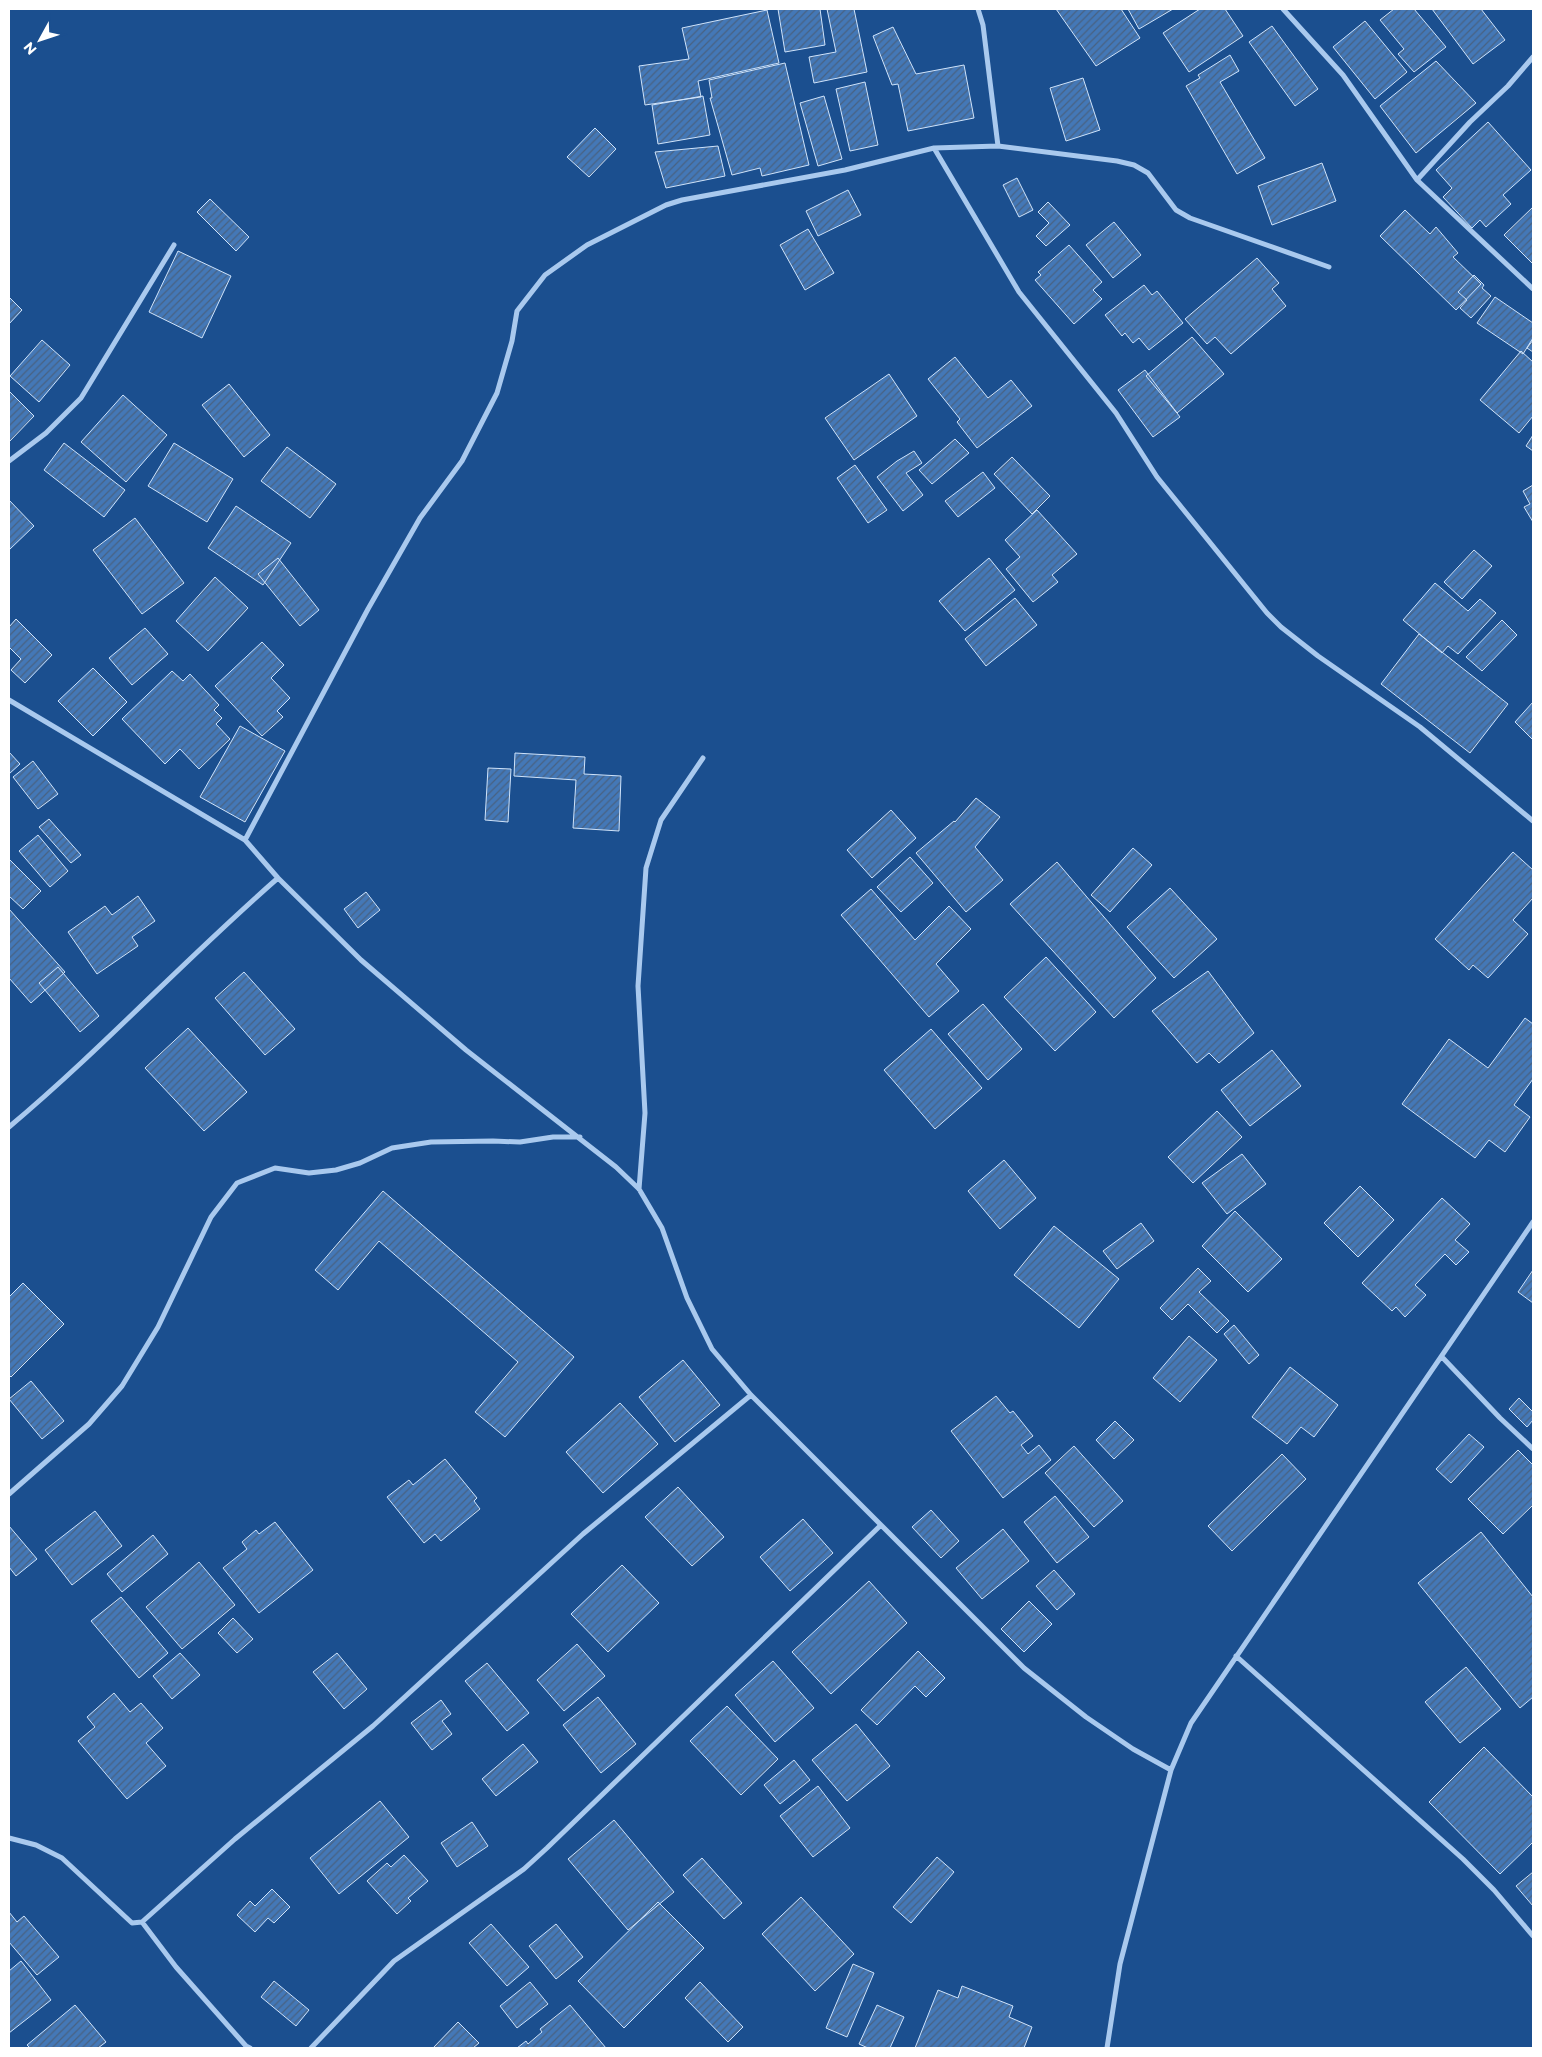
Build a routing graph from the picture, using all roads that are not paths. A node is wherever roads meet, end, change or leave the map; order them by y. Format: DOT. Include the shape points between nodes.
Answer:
graph roads {
  1 [pos="978,9"];
  2 [pos="1283,9"];
  3 [pos="1533,57"];
  4 [pos="998,146"];
  5 [pos="934,148"];
  6 [pos="1417,180"];
  7 [pos="174,244"];
  8 [pos="1329,267"];
  9 [pos="1533,289"];
  10 [pos="9,461"];
  11 [pos="9,700"];
  12 [pos="703,758"];
  13 [pos="1533,821"];
  14 [pos="244,840"];
  15 [pos="278,878"];
  16 [pos="9,1127"];
  17 [pos="580,1138"];
  18 [pos="639,1189"];
  19 [pos="1533,1222"];
  20 [pos="1442,1357"];
  21 [pos="751,1395"];
  22 [pos="1533,1449"];
  23 [pos="9,1494"];
  24 [pos="881,1525"];
  25 [pos="1236,1656"];
  26 [pos="1171,1770"];
  27 [pos="9,1838"];
  28 [pos="142,1922"];
  29 [pos="1533,1936"];
  30 [pos="250,2048"];
  31 [pos="311,2048"];
  32 [pos="1107,2048"];
  1 -- 4 [label="street" via="983,25"];
  2 -- 6 [label="street" via="1343,75"];
  3 -- 6 [label="street"];
  4 -- 5 [label="street"];
  4 -- 8 [label="street" via="1134,165 1148,173 1176,210 1190,218"];
  5 -- 13 [label="street" via="1019,292 1116,413 1157,477 1280,628 1420,727"];
  5 -- 14 [label="street" via="845,170 666,205 588,245 545,275 517,311 497,393 462,461 420,518"];
  6 -- 9 [label="street"];
  7 -- 10 [label="street" via="81,398 46,433"];
  11 -- 14 [label="street"];
  12 -- 18 [label="street" via="661,820 646,868 638,986 644,1113"];
  14 -- 15 [label="street"];
  15 -- 16 [label="street" via="221,928 52,1091"];
  15 -- 17 [label="street" via="368,967 474,1056"];
  17 -- 18 [label="street"];
  17 -- 23 [label="street" via="431,1142 392,1148 336,1170 309,1173 275,1168 237,1183 211,1217 158,1327 122,1386 90,1424"];
  18 -- 21 [label="street" via="662,1228 687,1298 712,1350"];
  19 -- 20 [label="street"];
  20 -- 22 [label="street"];
  20 -- 25 [label="street"];
  21 -- 24 [label="street"];
  21 -- 28 [label="street" via="583,1534 373,1726 235,1839"];
  24 -- 26 [label="street" via="1024,1668 1086,1717"];
  24 -- 31 [label="street" via="548,1848 524,1870 394,1961"];
  25 -- 26 [label="street" via="1191,1723"];
  25 -- 29 [label="street" via="1463,1860"];
  26 -- 32 [label="street" via="1120,1964"];
  27 -- 28 [label="street" via="36,1845 62,1858 132,1923"];
  28 -- 30 [label="street" via="176,1967"];
}
